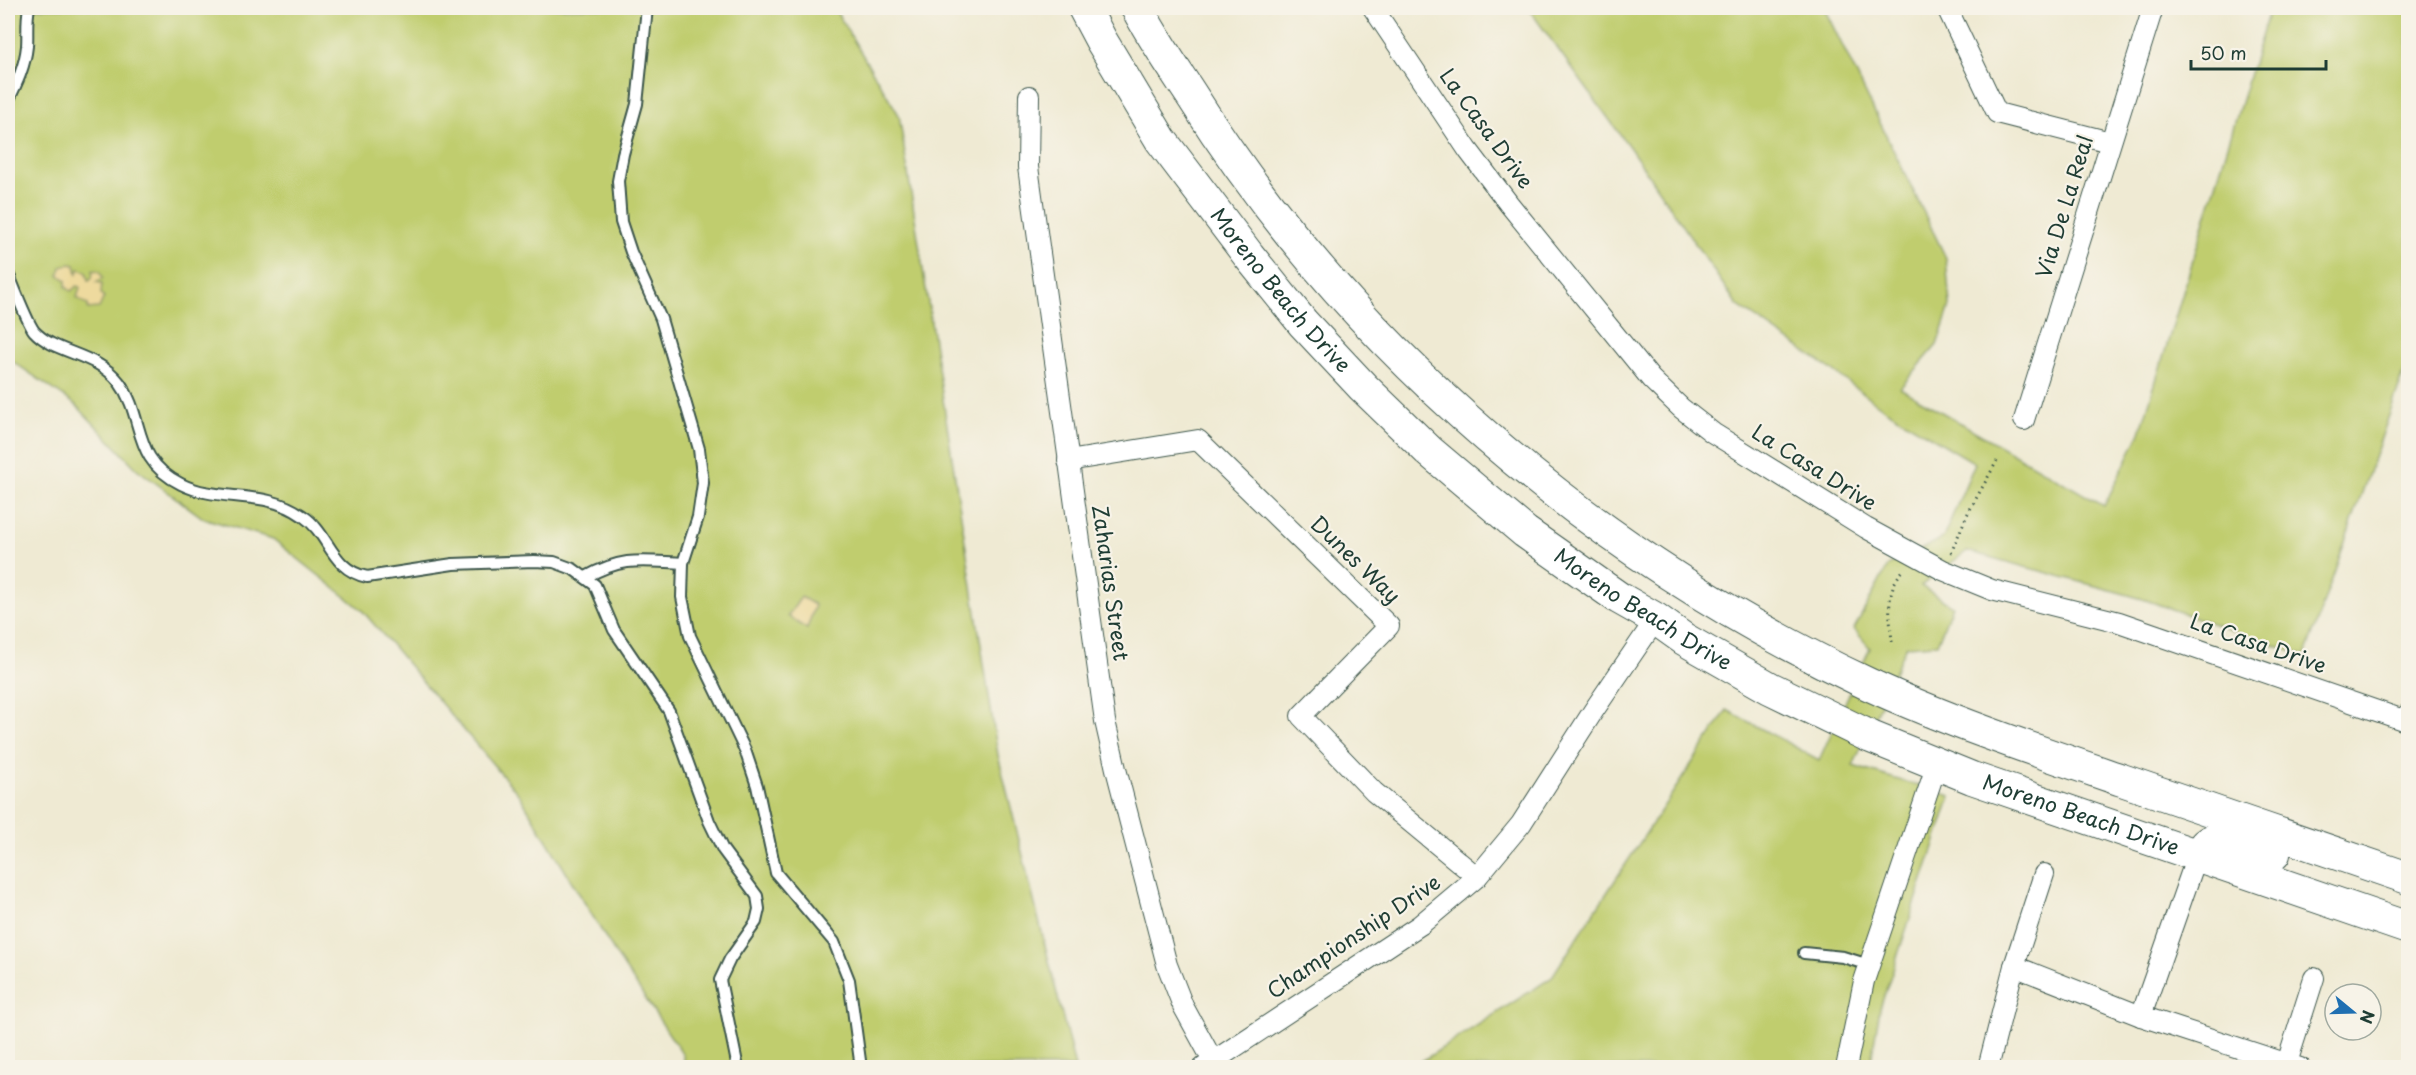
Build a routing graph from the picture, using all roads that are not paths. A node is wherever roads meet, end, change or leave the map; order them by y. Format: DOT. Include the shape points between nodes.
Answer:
graph roads {
  1 [pos="29,8"];
  2 [pos="647,8"];
  3 [pos="1084,8"];
  4 [pos="1137,8"];
  5 [pos="1372,8"];
  6 [pos="1947,8"];
  7 [pos="2152,8"];
  8 [pos="1029,96"];
  9 [pos="8,101"];
  10 [pos="2110,142"];
  11 [pos="8,273"];
  12 [pos="2024,420"];
  13 [pos="1068,461"];
  14 [pos="683,562"];
  15 [pos="586,577"];
  16 [pos="1683,583"];
  17 [pos="1656,619"];
  18 [pos="2407,717"];
  19 [pos="1937,764"];
  20 [pos="2197,856"];
  21 [pos="2368,864"];
  22 [pos="2044,874"];
  23 [pos="1477,877"];
  24 [pos="2409,878"];
  25 [pos="2409,928"];
  26 [pos="1804,953"];
  27 [pos="1869,965"];
  28 [pos="2014,966"];
  29 [pos="2314,978"];
  30 [pos="2141,1016"];
  31 [pos="1208,1064"];
  32 [pos="2293,1065"];
  33 [pos="738,1068"];
  34 [pos="861,1068"];
  35 [pos="1846,1068"];
  36 [pos="1988,1068"];
  1 -- 9 [label="lane" via="25,58"];
  2 -- 14 [label="lane" via="637,104 618,181 621,222 661,319 699,448 703,483 698,517"];
  3 -- 17 [label="main road, Moreno Beach Drive" via="1161,140 1303,323 1429,451 1525,532"];
  4 -- 16 [label="main road, Moreno Beach Drive" via="1223,145 1294,239 1401,357 1460,415 1549,489"];
  5 -- 18 [label="street, La Casa Drive" via="1509,204 1651,379 1713,433 1866,528 1943,570 1992,590 2129,625"];
  6 -- 10 [label="street" via="1997,113"];
  7 -- 10 [label="street, Via De La Real"];
  8 -- 13 [label="street, Zaharias Street" via="1028,167"];
  10 -- 12 [label="street, Via De La Real"];
  11 -- 15 [label="lane" via="34,330 52,343 92,359 119,382 151,462 182,485 216,494 257,497 304,516 343,566 357,575 512,560 554,562"];
  13 -- 23 [label="street, Dunes Way" via="1198,440 1389,626 1301,716 1374,792"];
  13 -- 31 [label="street, Zaharias Street" via="1116,769 1167,965"];
  14 -- 15 [label="lane" via="628,561 607,565"];
  14 -- 34 [label="lane" via="682,597 690,636 745,750 776,873 834,942 849,980"];
  15 -- 33 [label="lane" via="595,585 626,651 669,711 709,821 723,850 757,896 756,922 720,980"];
  16 -- 17 [label="main road"];
  16 -- 21 [label="main road, Moreno Beach Drive" via="1798,650 1926,708 2045,754"];
  17 -- 19 [label="main road, Moreno Beach Drive" via="1770,688"];
  17 -- 23 [label="street, Championship Drive" via="1521,824"];
  19 -- 20 [label="main road, Moreno Beach Drive"];
  19 -- 27 [label="street"];
  20 -- 21 [label="main road" via="2207,843 2220,839 2323,869"];
  20 -- 25 [label="main road, Moreno Beach Drive"];
  20 -- 30 [label="street"];
  21 -- 24 [label="main road, Moreno Beach Drive"];
  22 -- 28 [label="street"];
  23 -- 31 [label="street, Championship Drive" via="1420,925"];
  26 -- 27 [label="lane" via="1843,957"];
  27 -- 35 [label="street"];
  28 -- 30 [label="street"];
  28 -- 36 [label="street"];
  29 -- 32 [label="street"];
  30 -- 32 [label="street"];
}
